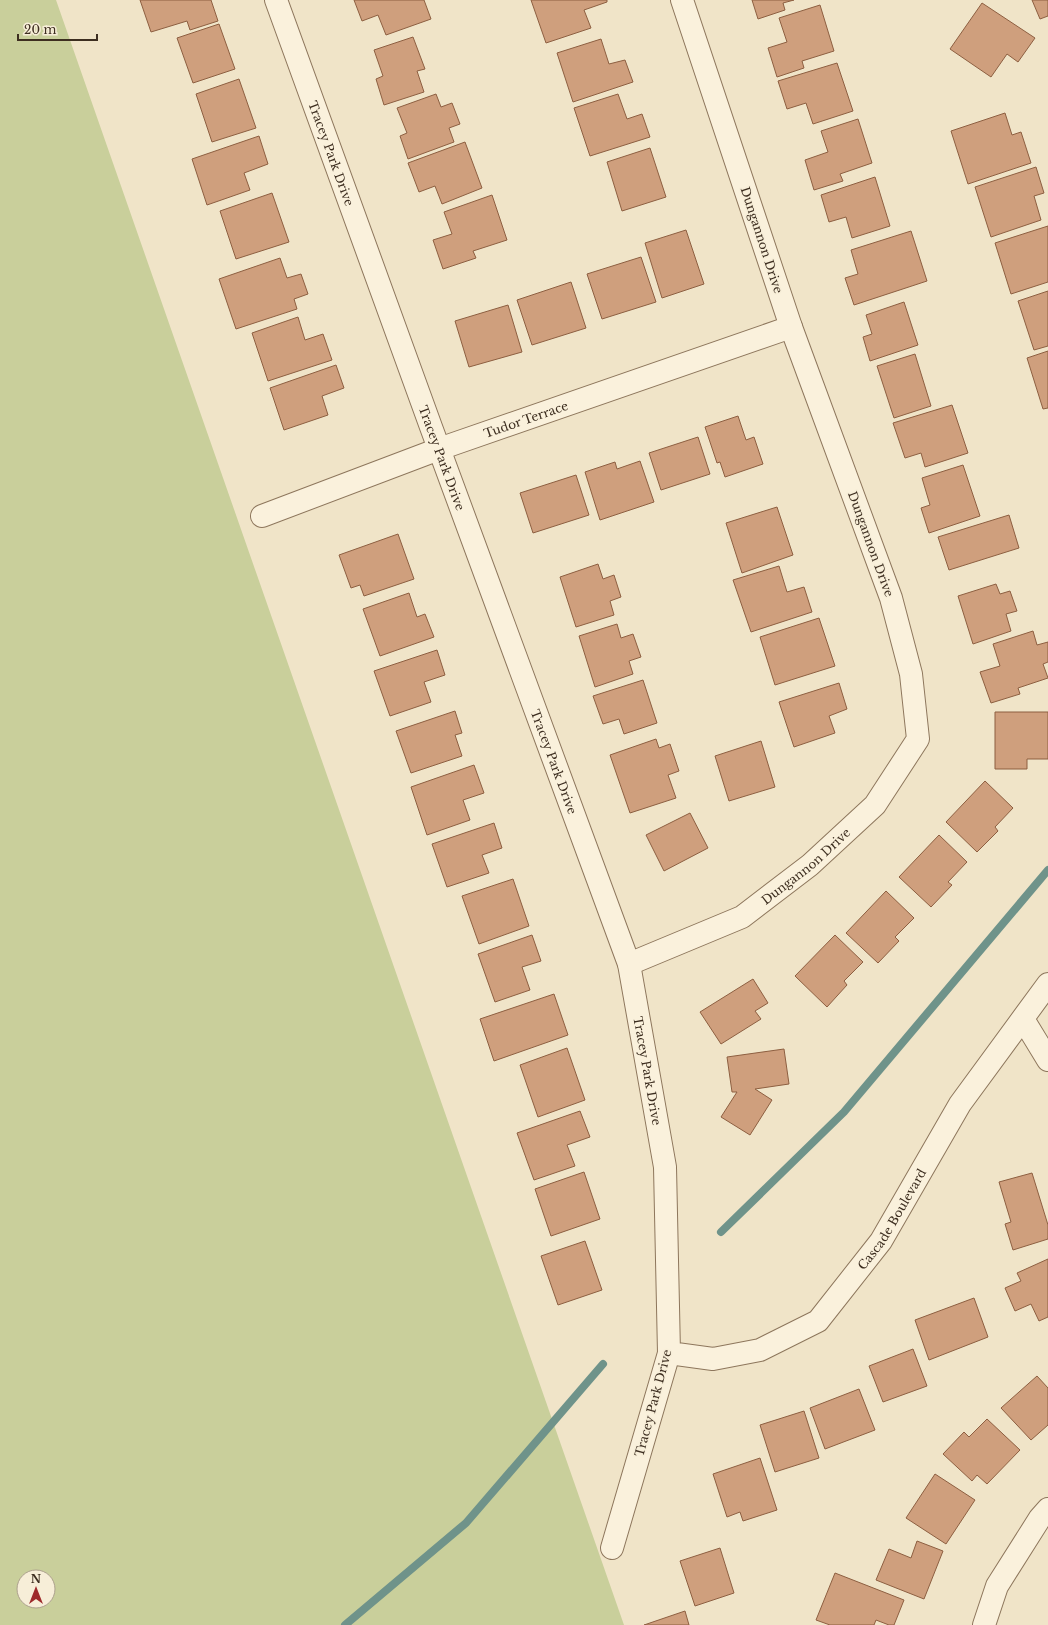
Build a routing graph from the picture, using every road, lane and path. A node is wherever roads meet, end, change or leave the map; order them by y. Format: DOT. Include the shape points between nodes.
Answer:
graph roads {
  1 [pos="276,0"];
  2 [pos="682,0"];
  3 [pos="791,328"];
  4 [pos="439,449"];
  5 [pos="262,516"];
  6 [pos="629,964"];
  7 [pos="1048,984"];
  8 [pos="1022,1019"];
  9 [pos="1048,1060"];
  10 [pos="669,1353"];
  11 [pos="1048,1509"];
  12 [pos="612,1548"];
  13 [pos="984,1625"];
  1 -- 4 [label="street, Tracey Park Drive"];
  2 -- 3 [label="street, Dungannon Drive"];
  3 -- 4 [label="street, Tudor Terrace"];
  3 -- 6 [label="street, Dungannon Drive" via="891,598 911,674 918,739 874,805 810,865 742,917"];
  4 -- 5 [label="street, Tudor Terrace"];
  4 -- 6 [label="street, Tracey Park Drive"];
  6 -- 10 [label="street, Tracey Park Drive" via="665,1167"];
  7 -- 8 [label="street, Cascade Boulevard"];
  8 -- 9 [label="street"];
  8 -- 10 [label="street, Cascade Boulevard" via="960,1104 881,1241 818,1321 760,1350 713,1359"];
  10 -- 12 [label="street, Tracey Park Drive"];
  11 -- 13 [label="street" via="997,1586"];
}
